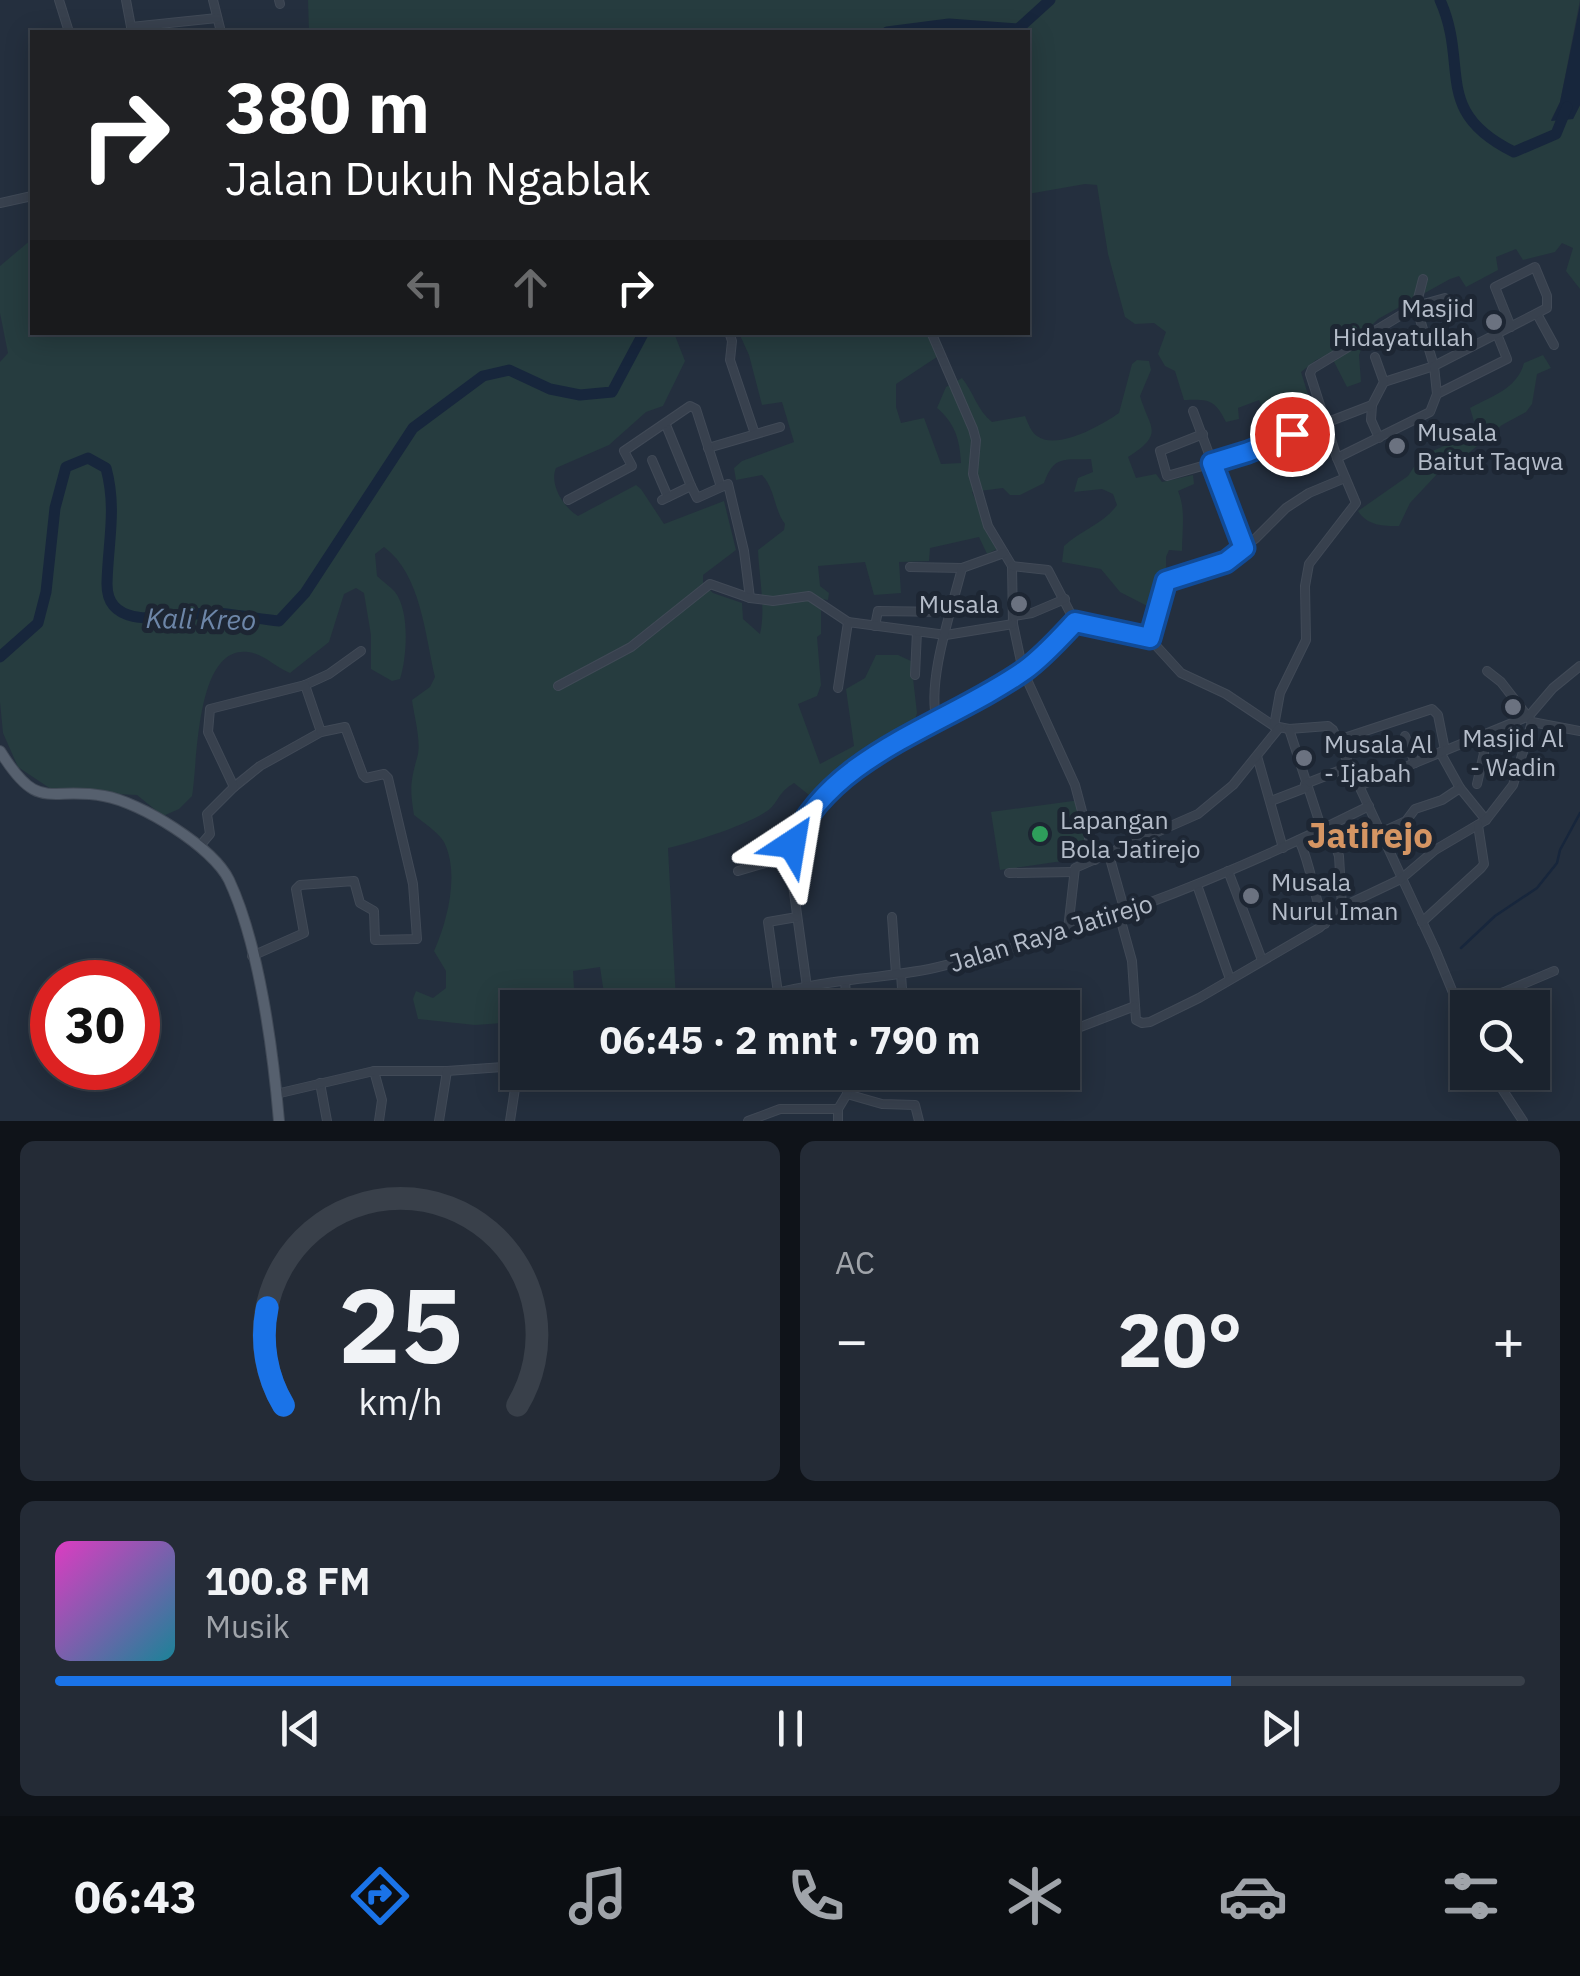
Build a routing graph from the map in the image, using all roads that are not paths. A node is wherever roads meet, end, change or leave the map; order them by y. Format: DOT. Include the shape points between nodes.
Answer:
graph roads {
  1 [pos="59,0"];
  2 [pos="126,0"];
  3 [pos="213,0"];
  4 [pos="218,18"];
  5 [pos="68,30"];
  6 [pos="131,30"];
  7 [pos="221,30"];
  8 [pos="30,196"];
  9 [pos="0,203"];
  10 [pos="1423,280"];
  11 [pos="1446,298"];
  12 [pos="1416,306"];
  13 [pos="1537,314"];
  14 [pos="1510,327"];
  15 [pos="1497,334"];
  16 [pos="731,335"];
  17 [pos="932,335"];
  18 [pos="1554,345"];
  19 [pos="1375,357"];
  20 [pos="1434,366"];
  21 [pos="1384,382"];
  22 [pos="1438,394"];
  23 [pos="1372,405"];
  24 [pos="1193,412"];
  25 [pos="1325,424"];
  26 [pos="666,425"];
  27 [pos="780,426"];
  28 [pos="755,434"];
  29 [pos="1203,434"];
  30 [pos="1379,438"];
  31 [pos="708,448"];
  32 [pos="1337,458"];
  33 [pos="652,460"];
  34 [pos="1212,463"];
  35 [pos="1345,478"];
  36 [pos="691,486"];
  37 [pos="721,487"];
  38 [pos="568,500"];
  39 [pos="1244,548"];
  40 [pos="1004,554"];
  41 [pos="1012,566"];
  42 [pos="910,567"];
  43 [pos="962,568"];
  44 [pos="750,598"];
  45 [pos="1066,599"];
  46 [pos="948,612"];
  47 [pos="1013,620"];
  48 [pos="848,622"];
  49 [pos="1075,622"];
  50 [pos="875,626"];
  51 [pos="917,632"];
  52 [pos="946,635"];
  53 [pos="1150,638"];
  54 [pos="361,651"];
  55 [pos="1580,666"];
  56 [pos="1023,671"];
  57 [pos="1487,671"];
  58 [pos="915,675"];
  59 [pos="305,685"];
  60 [pos="558,686"];
  61 [pos="838,688"];
  62 [pos="1531,719"];
  63 [pos="937,722"];
  64 [pos="1281,728"];
  65 [pos="1580,731"];
  66 [pos="321,732"];
  67 [pos="1404,736"];
  68 [pos="1478,736"];
  69 [pos="1338,740"];
  70 [pos="0,751"];
  71 [pos="1442,751"];
  72 [pos="1257,756"];
  73 [pos="1415,763"];
  74 [pos="1351,766"];
  75 [pos="1477,784"];
  76 [pos="1306,786"];
  77 [pos="1360,786"];
  78 [pos="234,788"];
  79 [pos="1460,788"];
  80 [pos="1271,801"];
  81 [pos="1369,806"];
  82 [pos="1482,822"];
  83 [pos="1325,828"];
  84 [pos="1380,833"];
  85 [pos="1300,840"];
  86 [pos="198,848"];
  87 [pos="1282,848"];
  88 [pos="1109,855"];
  89 [pos="790,856"];
  90 [pos="1095,860"];
  91 [pos="738,871"];
  92 [pos="1228,871"];
  93 [pos="1009,872"];
  94 [pos="1073,872"];
  95 [pos="1402,879"];
  96 [pos="1197,885"];
  97 [pos="1342,907"];
  98 [pos="1122,913"];
  99 [pos="797,916"];
  100 [pos="892,917"];
  101 [pos="1422,922"];
  102 [pos="1325,924"];
  103 [pos="1068,929"];
  104 [pos="252,956"];
  105 [pos="1262,960"];
  106 [pos="1554,971"];
  107 [pos="898,974"];
  108 [pos="1230,979"];
  109 [pos="845,981"];
  110 [pos="807,987"];
  111 [pos="778,990"];
  112 [pos="790,990"];
  113 [pos="846,990"];
  114 [pos="900,990"];
  115 [pos="1452,990"];
  116 [pos="1509,990"];
  117 [pos="1136,1006"];
  118 [pos="1080,1027"];
  119 [pos="500,1069"];
  120 [pos="374,1071"];
  121 [pos="447,1071"];
  122 [pos="320,1083"];
  123 [pos="515,1090"];
  124 [pos="847,1090"];
  125 [pos="1503,1090"];
  126 [pos="276,1094"];
  127 [pos="847,1094"];
  128 [pos="838,1110"];
  129 [pos="279,1121"];
  130 [pos="327,1121"];
  131 [pos="380,1121"];
  132 [pos="440,1121"];
  133 [pos="510,1121"];
  134 [pos="748,1121"];
  135 [pos="838,1121"];
  136 [pos="918,1121"];
  137 [pos="1523,1121"];
  1 -- 5 [label="street"];
  2 -- 6 [label="street"];
  3 -- 4 [label="street"];
  4 -- 6 [label="street"];
  4 -- 7 [label="street"];
  8 -- 9 [label="street"];
  10 -- 12 [label="street"];
  11 -- 12 [label="street"];
  12 -- 20 [label="street"];
  12 -- 25 [label="street" via="1312,369"];
  13 -- 14 [label="street"];
  13 -- 14 [label="street" via="1548,300 1532,267 1496,286"];
  13 -- 18 [label="street"];
  14 -- 15 [label="street"];
  15 -- 20 [label="street"];
  15 -- 22 [label="street" via="1507,360"];
  16 -- 28 [label="street" via="730,360"];
  17 -- 40 [label="street" via="973,429 973,474"];
  19 -- 21 [label="street"];
  20 -- 21 [label="street"];
  20 -- 22 [label="street"];
  21 -- 23 [label="street"];
  22 -- 30 [label="street" via="1430,412"];
  23 -- 25 [label="street"];
  23 -- 30 [label="street"];
  24 -- 29 [label="street"];
  25 -- 32 [label="street"];
  25 -- 34 [label="street"];
  26 -- 31 [label="street" via="690,406 696,409"];
  26 -- 36 [label="street"];
  26 -- 38 [label="street" via="624,451 632,466"];
  27 -- 28 [label="street"];
  28 -- 31 [label="street"];
  29 -- 34 [label="street"];
  29 -- 34 [label="street" via="1159,454 1168,476"];
  30 -- 32 [label="street"];
  31 -- 37 [label="street"];
  32 -- 35 [label="street"];
  33 -- 36 [label="street" via="665,498"];
  34 -- 39 [label="street"];
  35 -- 39 [label="street" via="1286,508"];
  35 -- 64 [label="street" via="1356,507 1309,564 1306,640 1280,693"];
  36 -- 37 [label="street" via="697,498"];
  37 -- 44 [label="street" via="730,487"];
  39 -- 53 [label="street" via="1226,562 1166,581"];
  40 -- 41 [label="street"];
  40 -- 43 [label="street"];
  41 -- 45 [label="street" via="1048,570"];
  41 -- 47 [label="street"];
  42 -- 43 [label="street"];
  43 -- 46 [label="street"];
  44 -- 48 [label="street" via="809,596"];
  44 -- 60 [label="street" via="710,584 631,647"];
  45 -- 47 [label="street"];
  45 -- 49 [label="street"];
  46 -- 50 [label="street" via="878,610"];
  46 -- 52 [label="street"];
  47 -- 52 [label="street"];
  47 -- 56 [label="street"];
  48 -- 50 [label="street"];
  48 -- 61 [label="street"];
  49 -- 53 [label="street"];
  49 -- 56 [label="street"];
  50 -- 51 [label="street"];
  51 -- 52 [label="street"];
  51 -- 58 [label="street"];
  52 -- 63 [label="street" via="936,681"];
  53 -- 64 [label="street" via="1181,674"];
  54 -- 59 [label="street"];
  55 -- 62 [label="street"];
  56 -- 63 [label="street"];
  56 -- 90 [label="street" via="1075,786"];
  57 -- 62 [label="street"];
  59 -- 66 [label="street"];
  59 -- 78 [label="street" via="210,709 208,732"];
  62 -- 65 [label="street"];
  62 -- 68 [label="street"];
  62 -- 82 [label="street" via="1513,784"];
  63 -- 89 [label="street" via="868,762 818,804"];
  64 -- 69 [label="street" via="1328,726"];
  64 -- 72 [label="street"];
  64 -- 76 [label="street"];
  66 -- 78 [label="street"];
  66 -- 104 [label="street" via="345,727 363,775 388,778 413,884 418,938 375,940 374,911 362,906 354,881 300,885 304,933"];
  67 -- 73 [label="street"];
  68 -- 71 [label="street"];
  68 -- 75 [label="street" via="1484,753"];
  69 -- 71 [label="street" via="1432,708"];
  69 -- 74 [label="street"];
  70 -- 86 [label="main road" via="42,795 117,799"];
  71 -- 73 [label="street"];
  71 -- 79 [label="street"];
  72 -- 80 [label="street"];
  72 -- 88 [label="street" via="1198,814"];
  73 -- 77 [label="street"];
  74 -- 76 [label="street"];
  74 -- 77 [label="street"];
  76 -- 80 [label="street"];
  76 -- 83 [label="street"];
  77 -- 81 [label="street"];
  78 -- 86 [label="street" via="207,814 210,835"];
  79 -- 82 [label="street"];
  79 -- 84 [label="street"];
  80 -- 87 [label="street"];
  81 -- 83 [label="street, Jalan Raya Jatirejo"];
  81 -- 84 [label="street"];
  82 -- 95 [label="street"];
  82 -- 101 [label="street" via="1482,868"];
  83 -- 85 [label="street, Jalan Raya Jatirejo"];
  83 -- 97 [label="street" via="1339,856"];
  84 -- 95 [label="street"];
  85 -- 87 [label="street, Jalan Raya Jatirejo"];
  85 -- 102 [label="street"];
  86 -- 104 [label="main road" via="228,880"];
  87 -- 92 [label="street, Jalan Raya Jatirejo"];
  88 -- 90 [label="street"];
  88 -- 98 [label="street"];
  89 -- 91 [label="street"];
  89 -- 99 [label="street"];
  90 -- 94 [label="street"];
  92 -- 96 [label="street, Jalan Raya Jatirejo"];
  92 -- 105 [label="street"];
  93 -- 94 [label="street"];
  94 -- 103 [label="street"];
  95 -- 97 [label="street"];
  95 -- 101 [label="street"];
  96 -- 98 [label="street, Jalan Raya Jatirejo"];
  96 -- 108 [label="street"];
  97 -- 102 [label="street"];
  98 -- 103 [label="street, Jalan Raya Jatirejo"];
  98 -- 117 [label="street"];
  99 -- 110 [label="street"];
  99 -- 111 [label="street" via="768,922"];
  100 -- 107 [label="street"];
  101 -- 115 [label="street"];
  102 -- 105 [label="street"];
  103 -- 107 [label="street, Jalan Raya Jatirejo"];
  104 -- 126 [label="main road"];
  105 -- 108 [label="street"];
  106 -- 116 [label="street"];
  107 -- 109 [label="street, Jalan Raya Jatirejo"];
  107 -- 114 [label="street"];
  108 -- 117 [label="street" via="1150,1022 1136,1020"];
  109 -- 110 [label="street, Jalan Raya Jatirejo"];
  109 -- 113 [label="street"];
  110 -- 112 [label="street, Jalan Raya Jatirejo"];
  117 -- 118 [label="street"];
  119 -- 121 [label="street"];
  120 -- 121 [label="street"];
  120 -- 122 [label="street"];
  120 -- 131 [label="street"];
  121 -- 132 [label="street"];
  122 -- 126 [label="street"];
  122 -- 130 [label="street"];
  123 -- 133 [label="street"];
  124 -- 127 [label="street"];
  125 -- 137 [label="street"];
  126 -- 129 [label="main road"];
  127 -- 128 [label="street"];
  127 -- 136 [label="street" via="917,1106"];
  128 -- 134 [label="street" via="780,1109"];
  128 -- 135 [label="street"];
}
